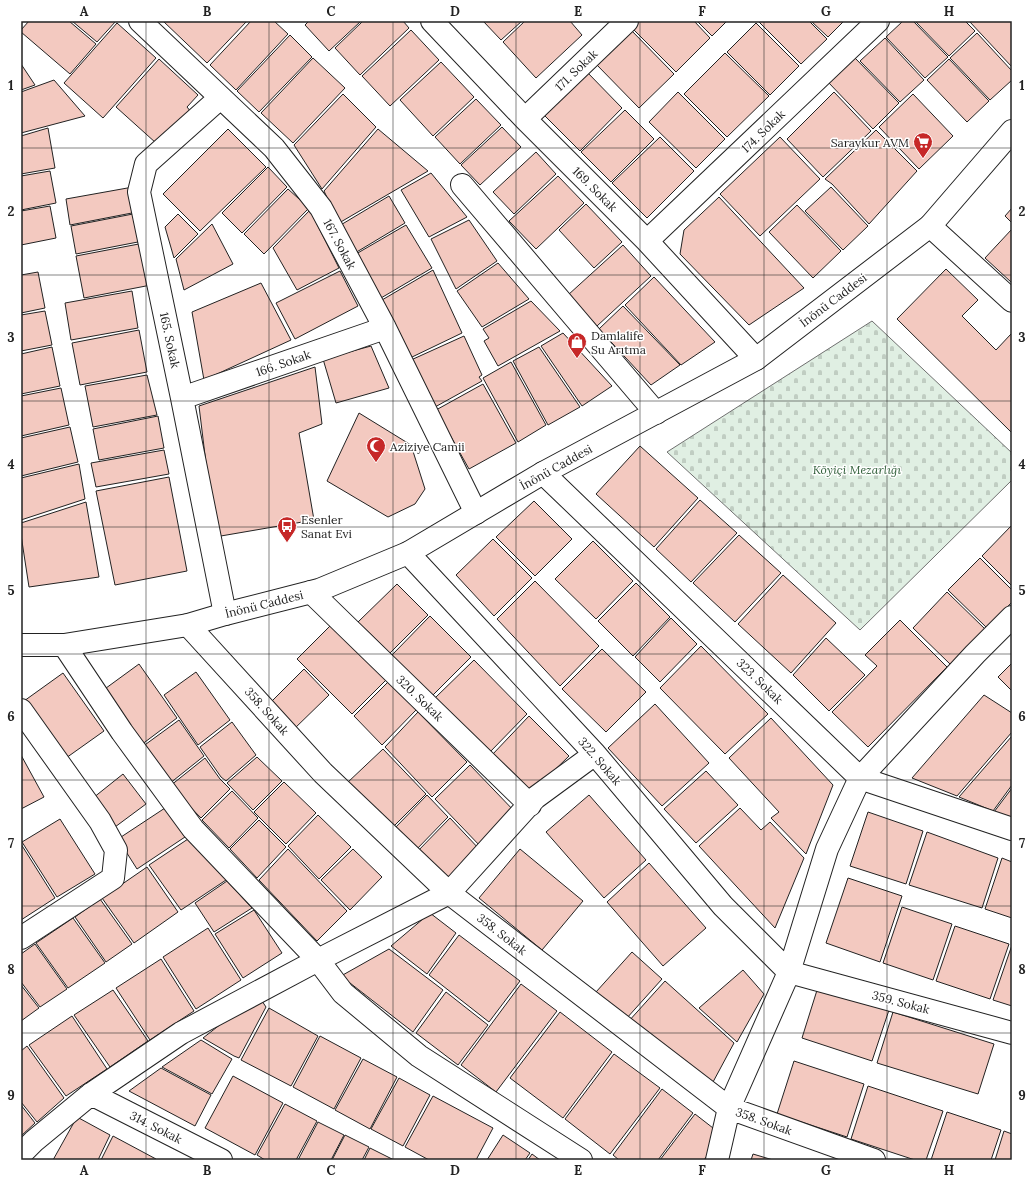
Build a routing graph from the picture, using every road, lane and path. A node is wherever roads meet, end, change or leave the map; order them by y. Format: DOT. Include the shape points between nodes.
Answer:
graph roads {
  1 [pos="140,21"];
  2 [pos="432,21"];
  3 [pos="627,21"];
  4 [pos="878,21"];
  5 [pos="220,98"];
  6 [pos="525,119"];
  7 [pos="1012,131"];
  8 [pos="462,185"];
  9 [pos="930,226"];
  10 [pos="648,241"];
  11 [pos="1012,300"];
  12 [pos="385,328"];
  13 [pos="756,359"];
  14 [pos="182,398"];
  15 [pos="656,413"];
  16 [pos="543,472"];
  17 [pos="476,513"];
  18 [pos="408,553"];
  19 [pos="311,592"];
  20 [pos="225,614"];
  21 [pos="1012,617"];
  22 [pos="188,625"];
  23 [pos="22,641"];
  24 [pos="64,645"];
  25 [pos="22,715"];
  26 [pos="595,754"];
  27 [pos="860,778"];
  28 [pos="530,805"];
  29 [pos="1012,830"];
  30 [pos="449,893"];
  31 [pos="21,938"];
  32 [pos="318,960"];
  33 [pos="789,972"];
  34 [pos="1012,1033"];
  35 [pos="91,1094"];
  36 [pos="729,1108"];
  37 [pos="21,1154"];
  38 [pos="221,1160"];
  39 [pos="582,1160"];
  40 [pos="717,1160"];
  41 [pos="874,1160"];
  1 -- 5 [label="street, 167. Sokak"];
  2 -- 6 [label="street, 169. Sokak"];
  3 -- 6 [label="street, 171. Sokak"];
  4 -- 10 [label="street, 174. Sokak"];
  5 -- 12 [label="street, 167. Sokak" via="274,148 321,208"];
  5 -- 14 [label="street, 165. Sokak" via="146,164 139,192"];
  6 -- 10 [label="street, 169. Sokak"];
  7 -- 9 [label="street, İnönü Caddesi"];
  8 -- 15 [label="street"];
  9 -- 11 [label="street"];
  9 -- 13 [label="street, İnönü Caddesi"];
  10 -- 13 [label="street, 169. Sokak"];
  12 -- 14 [label="street, 166. Sokak"];
  12 -- 17 [label="street, 167. Sokak"];
  13 -- 15 [label="street, İnönü Caddesi"];
  14 -- 20 [label="street, 165. Sokak"];
  15 -- 16 [label="street, İnönü Caddesi"];
  16 -- 17 [label="street, İnönü Caddesi"];
  16 -- 27 [label="street, 323. Sokak"];
  17 -- 18 [label="street, İnönü Caddesi"];
  18 -- 19 [label="street, İnönü Caddesi"];
  18 -- 26 [label="street, 322. Sokak"];
  19 -- 20 [label="street, İnönü Caddesi"];
  19 -- 28 [label="street, 320. Sokak"];
  20 -- 22 [label="street, İnönü Caddesi"];
  21 -- 27 [label="street"];
  22 -- 24 [label="street, İnönü Caddesi"];
  22 -- 30 [label="street, 358. Sokak" via="323,773"];
  23 -- 24 [label="street, İnönü Caddesi"];
  24 -- 32 [label="street" via="122,732 194,829"];
  25 -- 31 [label="street" via="100,821 116,850 113,878"];
  26 -- 28 [label="street" via="535,798"];
  26 -- 33 [label="street, 322. Sokak" via="723,906"];
  27 -- 29 [label="street, 323. Sokak"];
  27 -- 33 [label="street" via="827,849"];
  28 -- 30 [label="street"];
  30 -- 32 [label="street"];
  30 -- 36 [label="street, 358. Sokak"];
  32 -- 35 [label="street" via="181,1033"];
  32 -- 39 [label="street" via="343,993 419,1056"];
  33 -- 34 [label="street, 359. Sokak"];
  33 -- 36 [label="street"];
  35 -- 37 [label="street"];
  35 -- 38 [label="street, 314. Sokak"];
  36 -- 40 [label="street"];
  36 -- 41 [label="street, 358. Sokak"];
}
